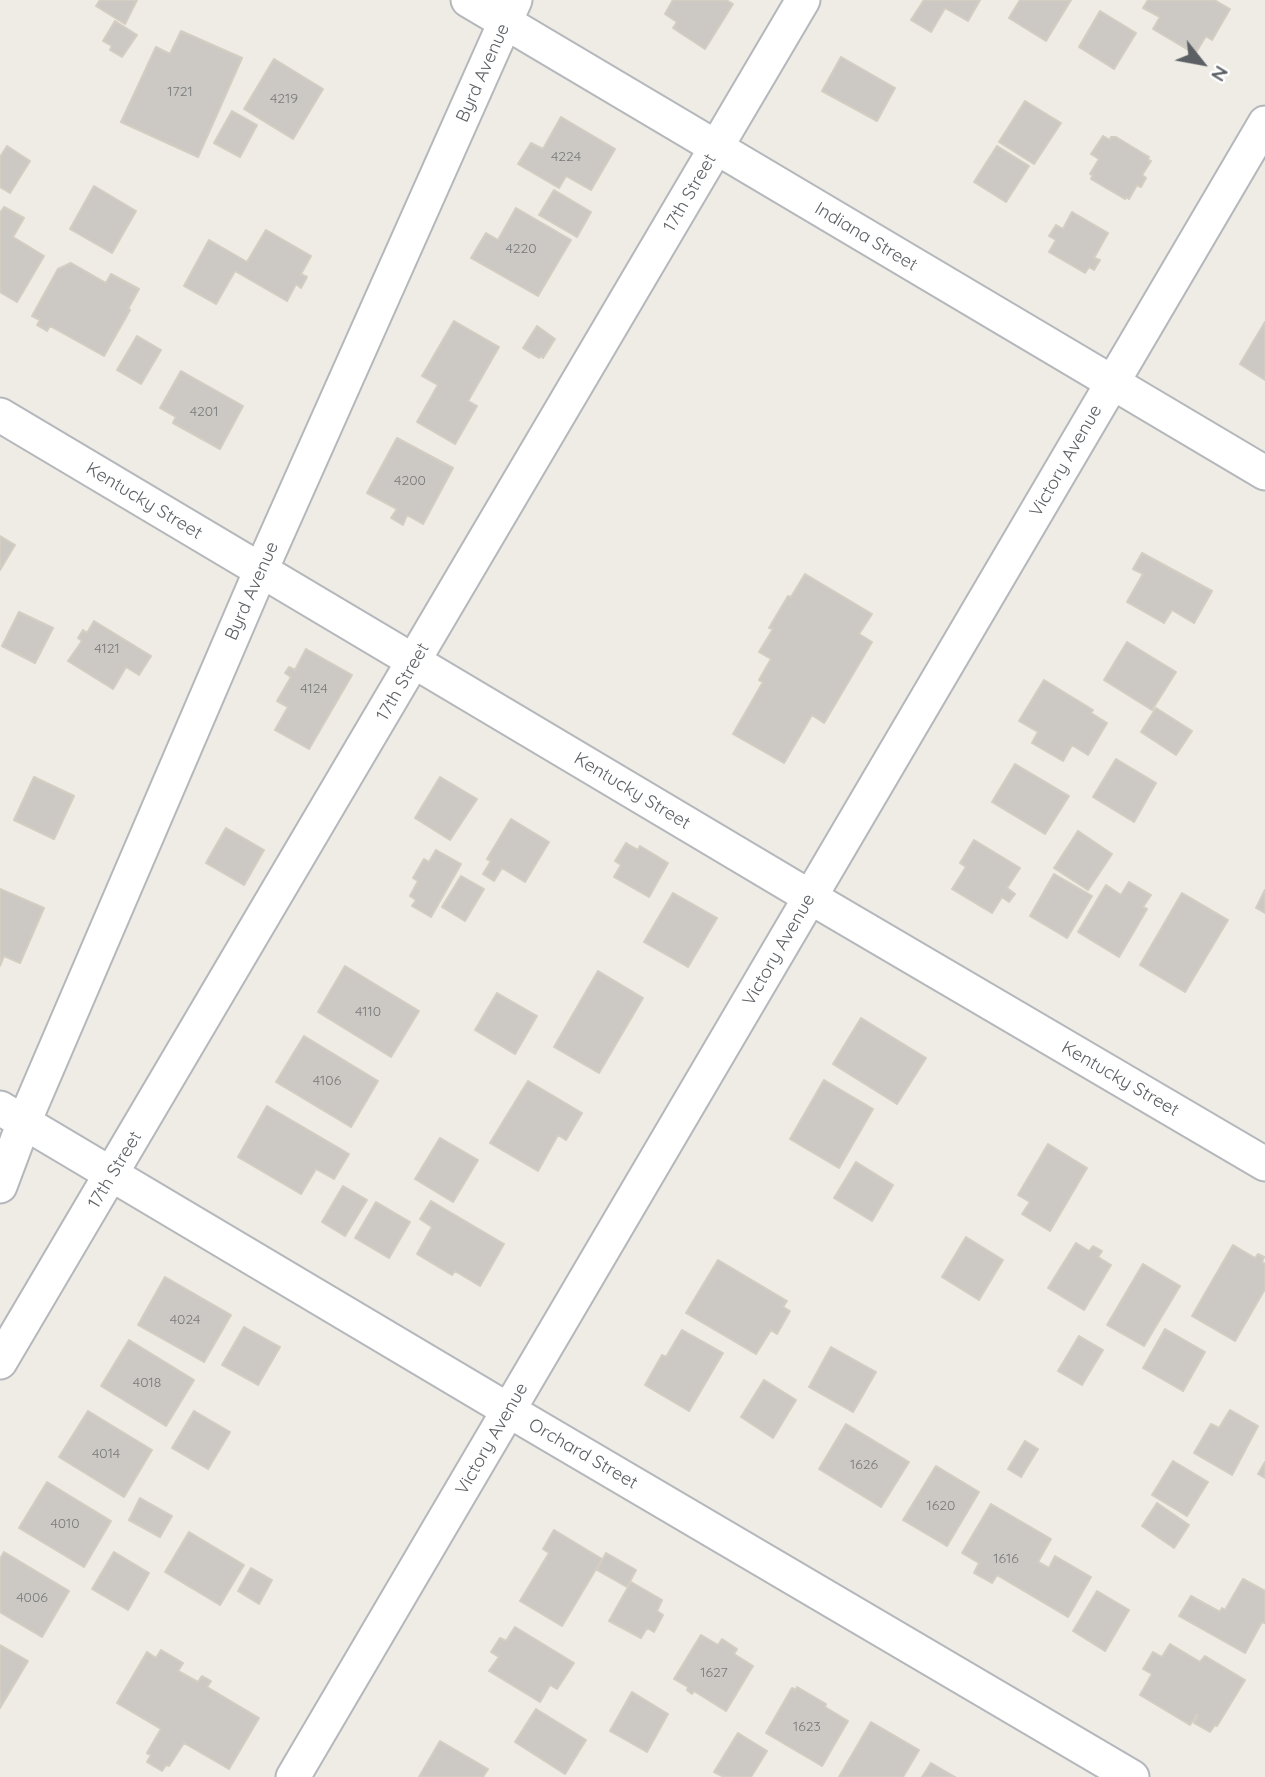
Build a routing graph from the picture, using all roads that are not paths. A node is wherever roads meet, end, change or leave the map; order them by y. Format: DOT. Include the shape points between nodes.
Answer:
graph roads {
  1 [pos="468,0"];
  2 [pos="803,0"];
  3 [pos="510,11"];
  4 [pos="1265,122"];
  5 [pos="717,148"];
  6 [pos="1112,383"];
  7 [pos="0,415"];
  8 [pos="1265,473"];
  9 [pos="261,570"];
  10 [pos="415,662"];
  11 [pos="810,897"];
  12 [pos="12,1115"];
  13 [pos="1265,1164"];
  14 [pos="112,1175"];
  15 [pos="0,1186"];
  16 [pos="0,1362"];
  17 [pos="508,1410"];
  18 [pos="293,1777"];
  19 [pos="1132,1777"];
  1 -- 3 [label="street, Indiana Street"];
  2 -- 5 [label="street, 17th Street"];
  3 -- 5 [label="street, Indiana Street"];
  3 -- 9 [label="street, Byrd Avenue"];
  4 -- 6 [label="street, Victory Avenue"];
  5 -- 6 [label="street, Indiana Street"];
  5 -- 10 [label="street, 17th Street"];
  6 -- 8 [label="street, Indiana Street"];
  6 -- 11 [label="street, Victory Avenue"];
  7 -- 9 [label="street, Kentucky Street"];
  9 -- 10 [label="street, Kentucky Street"];
  9 -- 12 [label="street, Byrd Avenue"];
  10 -- 11 [label="street, Kentucky Street"];
  10 -- 14 [label="street, 17th Street"];
  11 -- 13 [label="street, Kentucky Street"];
  11 -- 17 [label="street, Victory Avenue"];
  12 -- 14 [label="street, Orchard Street"];
  12 -- 15 [label="street, Byrd Avenue"];
  14 -- 16 [label="street, 17th Street"];
  14 -- 17 [label="street, Orchard Street"];
  17 -- 18 [label="street, Victory Avenue"];
  17 -- 19 [label="street, Orchard Street"];
}
